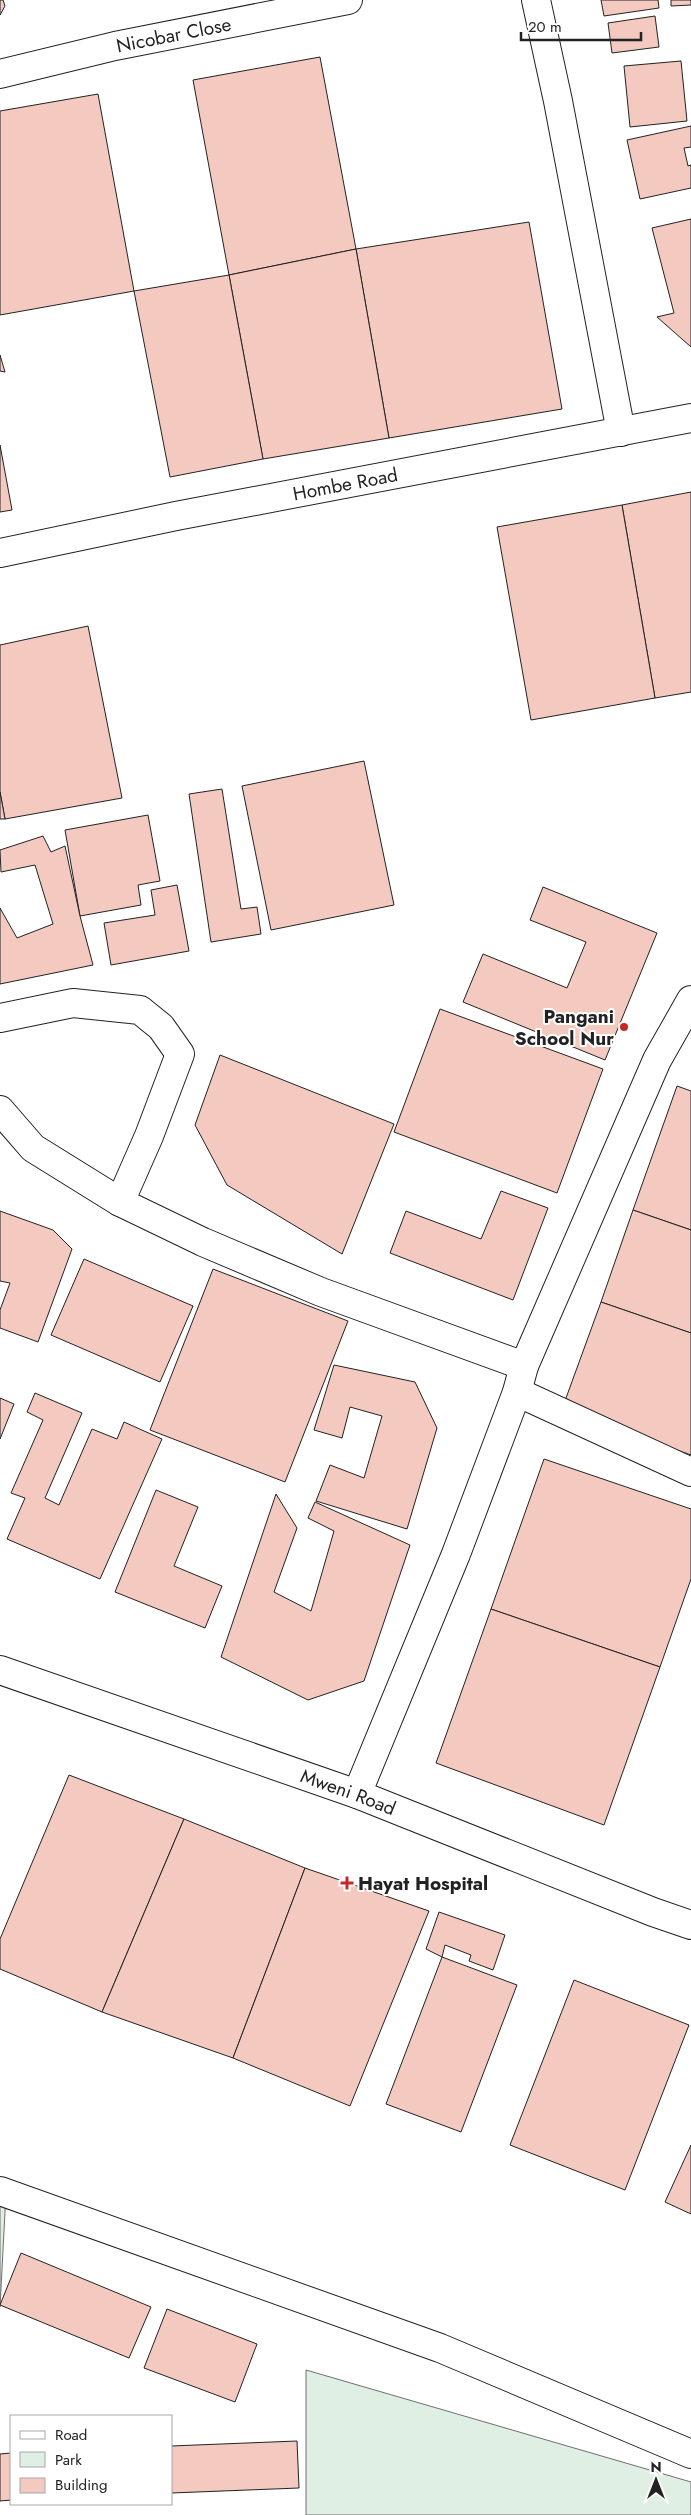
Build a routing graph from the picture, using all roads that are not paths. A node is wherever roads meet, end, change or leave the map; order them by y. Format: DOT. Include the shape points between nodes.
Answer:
graph roads {
  1 [pos="348,0"];
  2 [pos="536,0"];
  3 [pos="0,74"];
  4 [pos="691,418"];
  5 [pos="621,432"];
  6 [pos="0,553"];
  7 [pos="691,1000"];
  8 [pos="0,1018"];
  9 [pos="0,1110"];
  10 [pos="120,1202"];
  11 [pos="524,1366"];
  12 [pos="516,1392"];
  13 [pos="691,1472"];
  14 [pos="0,1670"];
  15 [pos="357,1794"];
  16 [pos="691,1925"];
  17 [pos="0,2191"];
  18 [pos="691,2454"];
  1 -- 3 [label="street, Nicobar Close" via="115,46"];
  2 -- 5 [label="street"];
  4 -- 5 [label="street, Hombe Road"];
  5 -- 6 [label="street, Hombe Road" via="176,516"];
  7 -- 11 [label="street" via="657,1060"];
  8 -- 10 [label="street" via="73,1003 140,1010 161,1027 180,1054"];
  9 -- 10 [label="street" via="33,1148"];
  10 -- 11 [label="street" via="321,1292"];
  11 -- 12 [label="street"];
  12 -- 13 [label="street"];
  12 -- 15 [label="street" via="456,1554"];
  14 -- 15 [label="street, Mweni Road"];
  15 -- 16 [label="street, Mweni Road"];
  17 -- 18 [label="street" via="440,2348"];
}
